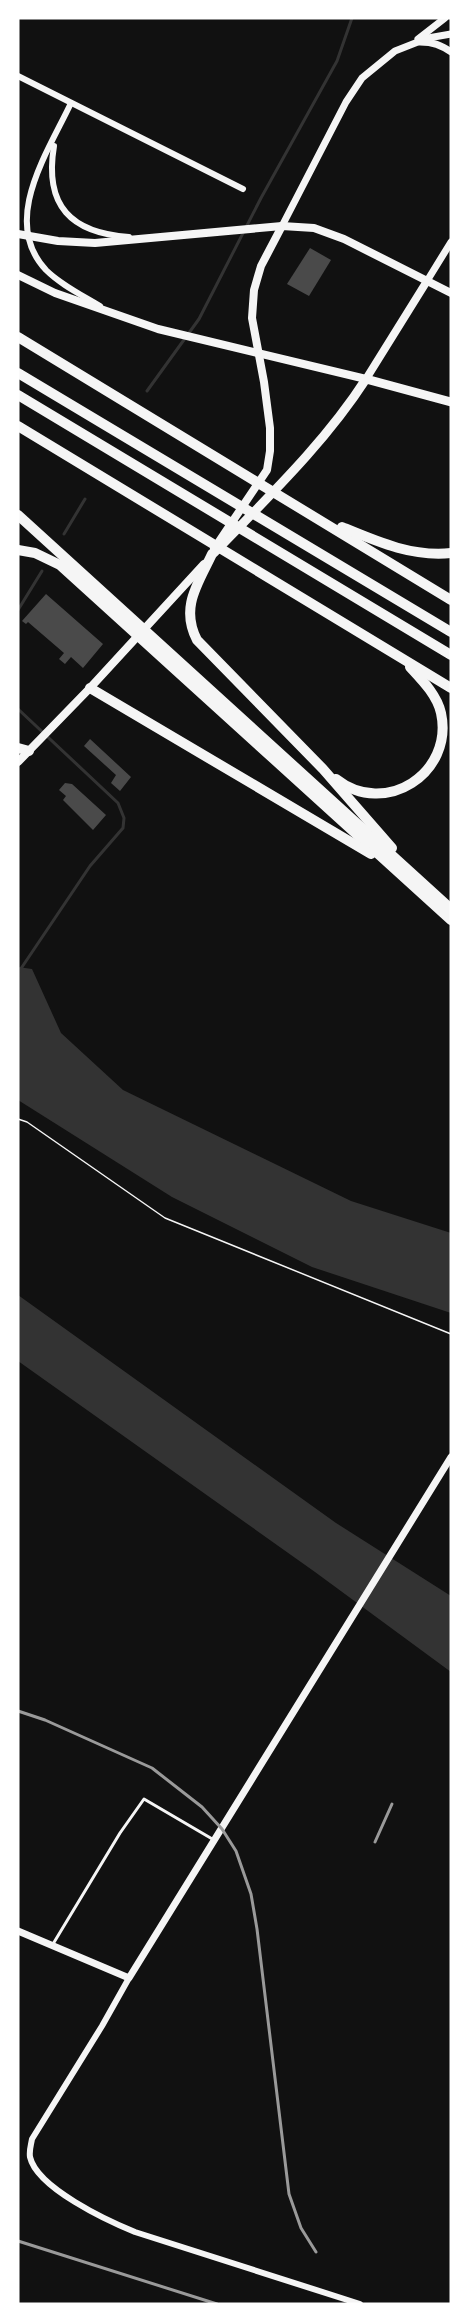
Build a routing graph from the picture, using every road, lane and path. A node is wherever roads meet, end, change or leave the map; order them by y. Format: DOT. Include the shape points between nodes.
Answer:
graph roads {
  1 [pos="445,18"];
  2 [pos="451,34"];
  3 [pos="414,43"];
  4 [pos="451,52"];
  5 [pos="18,76"];
  6 [pos="71,103"];
  7 [pos="55,137"];
  8 [pos="243,189"];
  9 [pos="282,226"];
  10 [pos="18,234"];
  11 [pos="28,237"];
  12 [pos="153,239"];
  13 [pos="451,242"];
  14 [pos="18,275"];
  15 [pos="427,281"];
  16 [pos="451,293"];
  17 [pos="116,316"];
  18 [pos="18,337"];
  19 [pos="257,352"];
  20 [pos="18,373"];
  21 [pos="366,380"];
  22 [pos="18,395"];
  23 [pos="451,402"];
  24 [pos="18,426"];
  25 [pos="309,513"];
  26 [pos="18,515"];
  27 [pos="18,550"];
  28 [pos="451,553"];
  29 [pos="212,554"];
  30 [pos="202,566"];
  31 [pos="451,600"];
  32 [pos="123,617"];
  33 [pos="451,632"];
  34 [pos="160,651"];
  35 [pos="451,655"];
  36 [pos="399,656"];
  37 [pos="90,688"];
  38 [pos="451,688"];
  39 [pos="24,749"];
  40 [pos="18,762"];
  41 [pos="323,769"];
  42 [pos="402,875"];
  43 [pos="424,885"];
  44 [pos="451,909"];
  45 [pos="451,920"];
  46 [pos="18,1119"];
  47 [pos="451,1334"];
  48 [pos="451,1457"];
  49 [pos="215,1840"];
  50 [pos="18,1931"];
  51 [pos="52,1945"];
  52 [pos="129,1978"];
  53 [pos="360,2304"];
  1 -- 3 [label="street"];
  2 -- 3 [label="street"];
  3 -- 4 [label="street" via="431,42"];
  3 -- 9 [label="street" via="395,51 362,78"];
  5 -- 6 [label="street"];
  6 -- 7 [label="street"];
  6 -- 8 [label="street"];
  7 -- 11 [label="street" via="31,188 26,207"];
  7 -- 12 [label="street" via="51,181 66,214 97,233"];
  9 -- 12 [label="main road"];
  9 -- 15 [label="main road" via="314,228 344,239"];
  9 -- 19 [label="main road" via="261,266 254,290 252,318"];
  10 -- 11 [label="main road"];
  11 -- 12 [label="main road" via="95,243"];
  11 -- 17 [label="street" via="33,253 48,272"];
  13 -- 15 [label="street"];
  14 -- 17 [label="main road"];
  15 -- 16 [label="main road"];
  15 -- 21 [label="main road"];
  17 -- 19 [label="main road"];
  18 -- 25 [label="highway"];
  19 -- 21 [label="main road"];
  19 -- 30 [label="main road" via="270,428 267,471"];
  20 -- 33 [label="highway"];
  21 -- 23 [label="highway"];
  21 -- 29 [label="highway" via="290,474"];
  22 -- 35 [label="highway"];
  24 -- 36 [label="highway"];
  25 -- 28 [label="highway" via="410,552"];
  25 -- 31 [label="highway"];
  26 -- 32 [label="highway"];
  27 -- 32 [label="highway" via="60,565"];
  29 -- 30 [label="main road"];
  29 -- 41 [label="highway" via="191,601 190,628 208,653"];
  30 -- 37 [label="main road"];
  32 -- 34 [label="highway"];
  34 -- 42 [label="highway"];
  34 -- 43 [label="highway"];
  36 -- 38 [label="highway"];
  36 -- 41 [label="highway" via="423,681 441,713 440,748 434,763 406,787 375,794 354,790"];
  37 -- 39 [label="main road" via="38,742"];
  37 -- 42 [label="highway"];
  39 -- 40 [label="main road"];
  41 -- 43 [label="highway"];
  42 -- 45 [label="highway"];
  43 -- 44 [label="highway"];
  46 -- 47 [label="path" via="165,1218"];
  48 -- 49 [label="street"];
  49 -- 51 [label="lane" via="144,1799"];
  49 -- 52 [label="street"];
  50 -- 51 [label="street"];
  51 -- 52 [label="street"];
  52 -- 53 [label="street" via="32,2139 30,2159 37,2171 79,2205 119,2225"];
}
